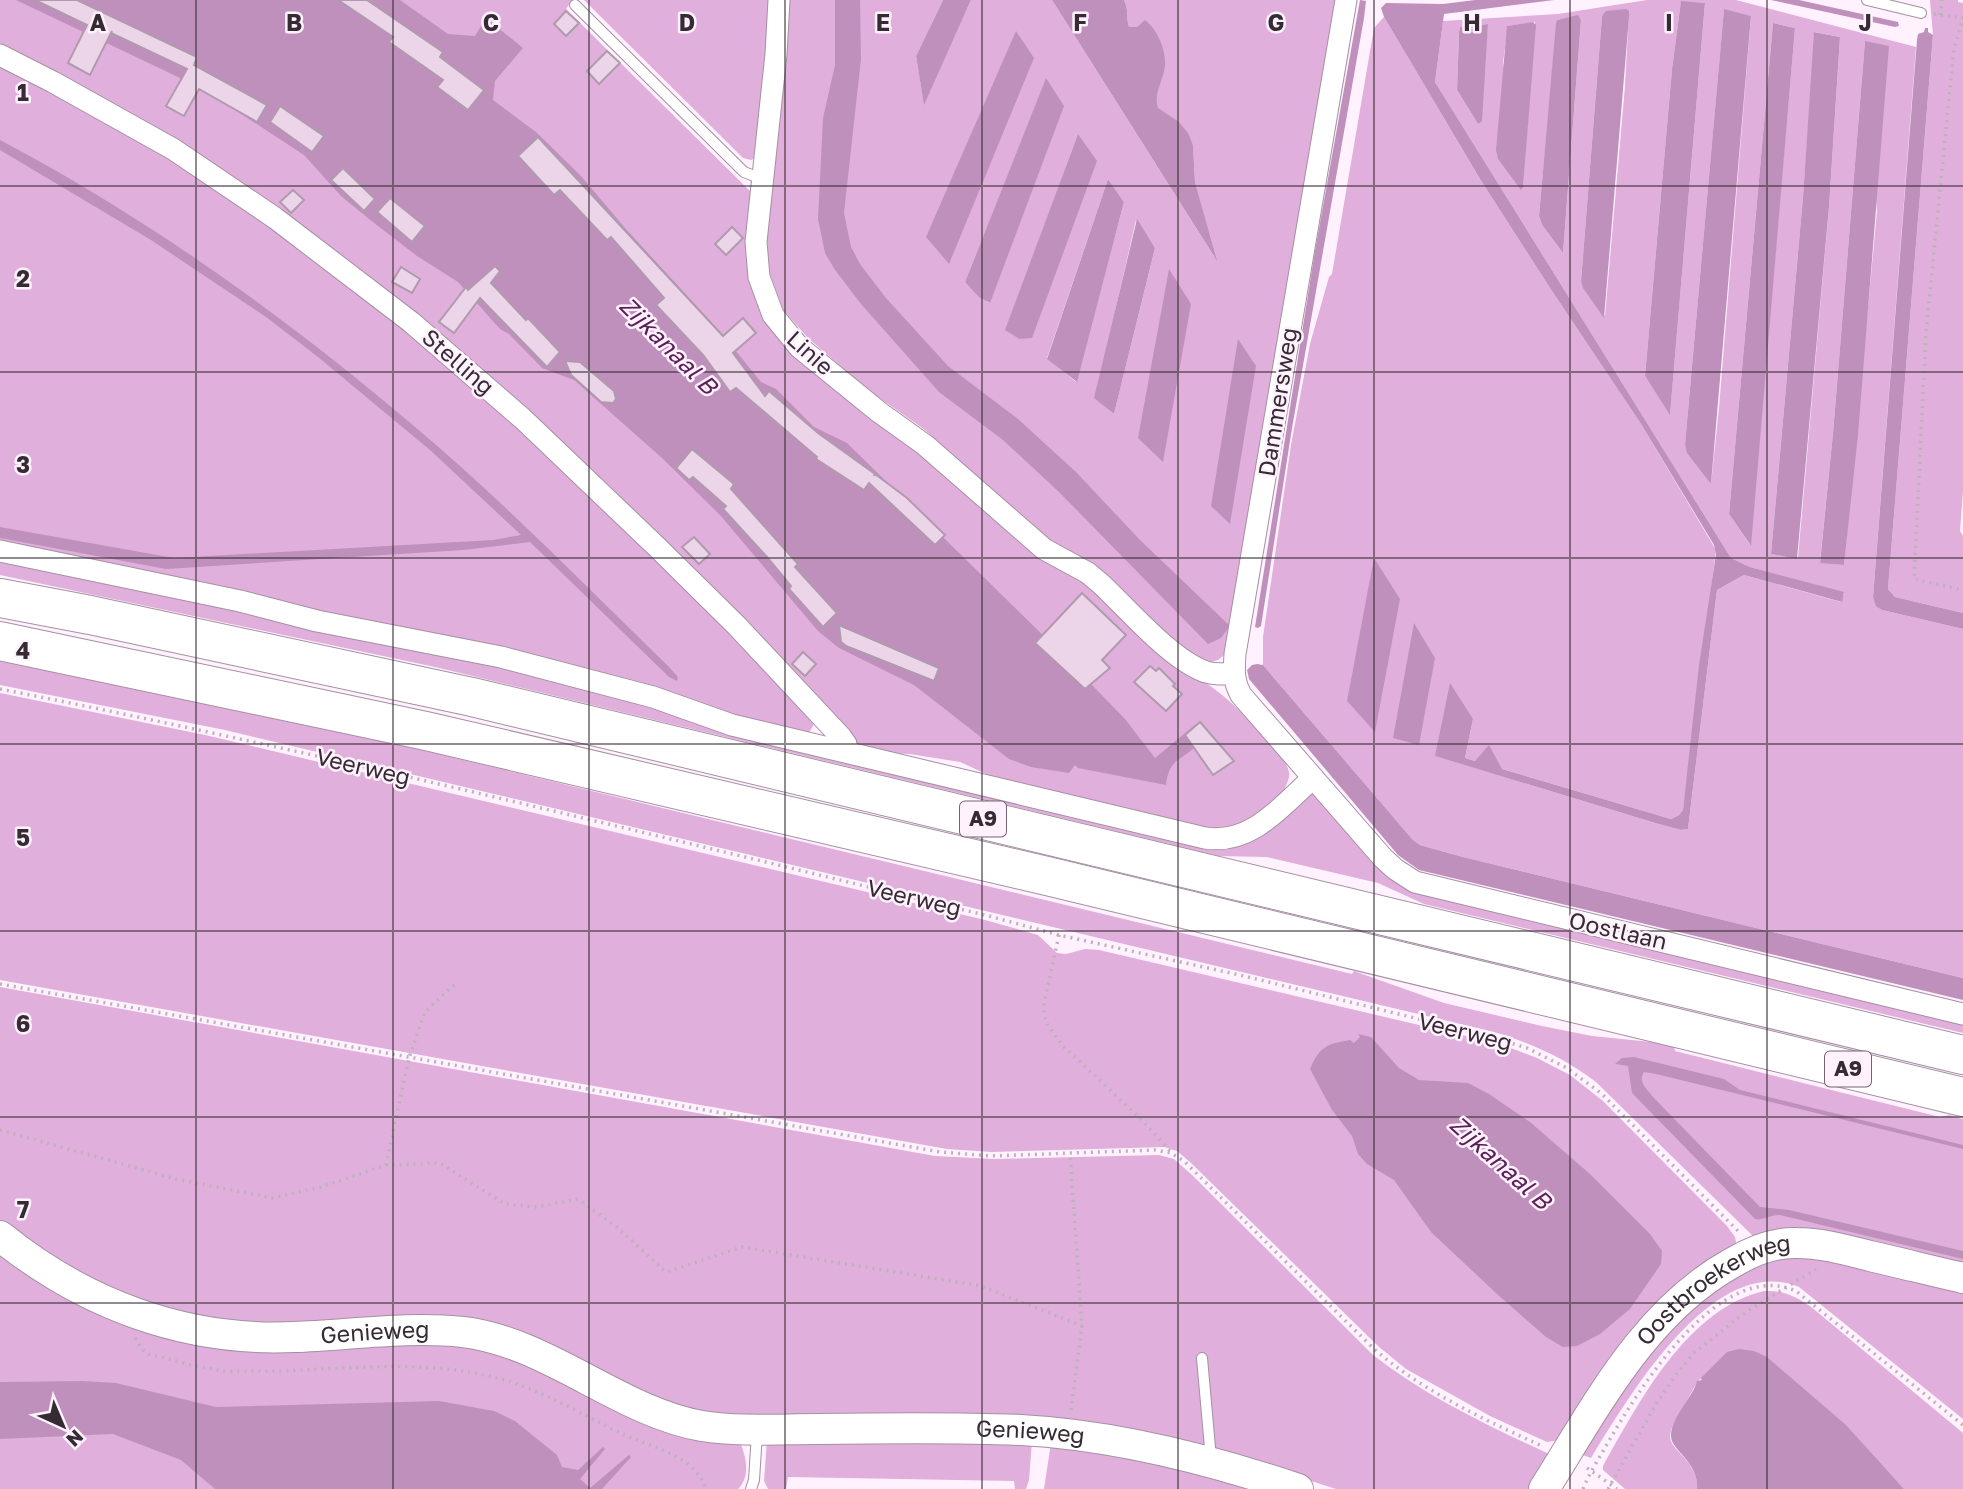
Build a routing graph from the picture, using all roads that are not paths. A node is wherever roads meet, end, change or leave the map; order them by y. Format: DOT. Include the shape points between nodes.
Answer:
graph roads {
  1 [pos="779,0"];
  2 [pos="1346,0"];
  3 [pos="1867,0"];
  4 [pos="575,5"];
  5 [pos="1921,13"];
  6 [pos="0,55"];
  7 [pos="762,179"];
  8 [pos="0,551"];
  9 [pos="0,598"];
  10 [pos="0,641"];
  11 [pos="1233,673"];
  12 [pos="847,751"];
  13 [pos="1313,778"];
  14 [pos="1963,1014"];
  15 [pos="1963,1055"];
  16 [pos="1963,1097"];
  17 [pos="0,1236"];
  18 [pos="1963,1278"];
  19 [pos="1202,1358"];
  20 [pos="757,1430"];
  21 [pos="1211,1463"];
  22 [pos="751,1489"];
  23 [pos="1298,1489"];
  24 [pos="1544,1489"];
  1 -- 7 [label="street, Linie"];
  2 -- 11 [label="street, Dammersweg"];
  3 -- 5 [label="lane"];
  4 -- 7 [label="lane" via="744,172"];
  6 -- 12 [label="street, Stelling" via="173,149 275,218 411,322 523,419 692,580 841,737"];
  7 -- 11 [label="street, Linie" via="757,264 768,306 785,332 1044,549 1088,573 1181,658 1205,671"];
  8 -- 12 [label="street" via="501,657 653,697 732,725"];
  9 -- 15 [label="highway, A9" via="472,697"];
  10 -- 16 [label="highway, A9" via="426,731"];
  11 -- 13 [label="street" via="1241,695"];
  12 -- 13 [label="street" via="1217,840 1253,829"];
  13 -- 14 [label="street, Oostlaan" via="1395,870 1415,882"];
  17 -- 20 [label="street, Genieweg" via="94,1296 165,1324 236,1337 429,1330 476,1334 523,1348 685,1422"];
  18 -- 24 [label="street, Oostbroekerweg" via="1814,1244 1777,1244 1752,1252 1702,1282 1655,1325"];
  19 -- 21 [label="lane"];
  20 -- 21 [label="street, Genieweg" via="1018,1430 1141,1446"];
  20 -- 22 [label="lane"];
  21 -- 23 [label="street, Genieweg"];
}
